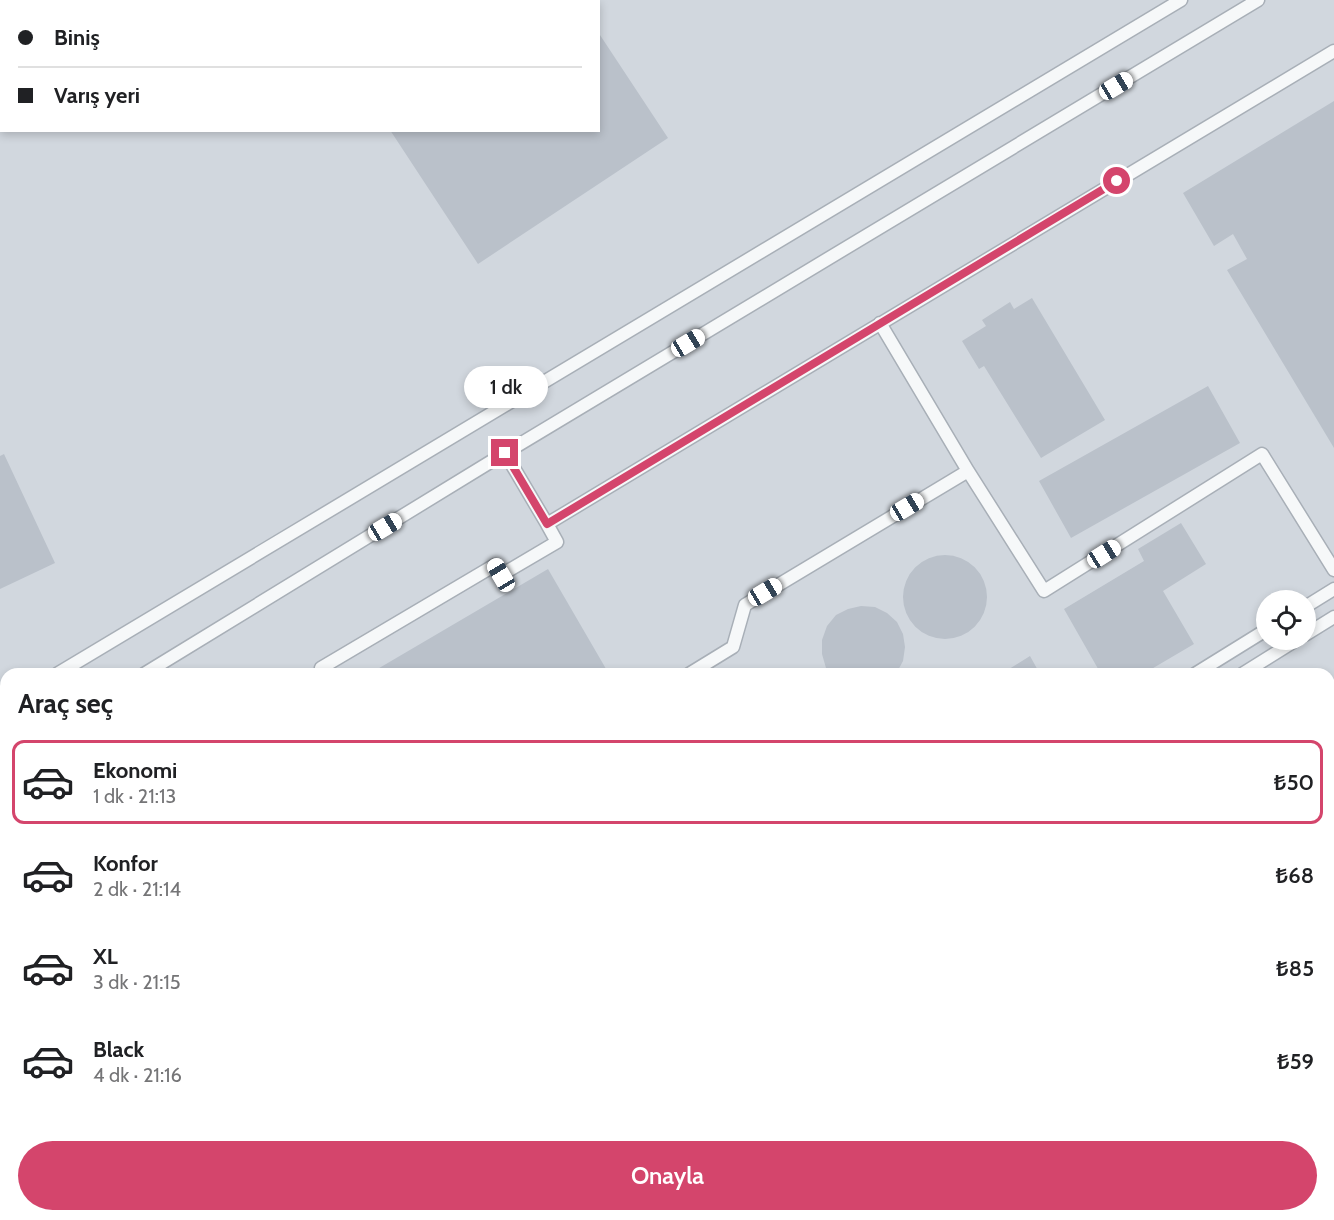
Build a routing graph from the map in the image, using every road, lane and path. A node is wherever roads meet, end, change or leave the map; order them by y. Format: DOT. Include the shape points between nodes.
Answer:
graph roads {
  1 [pos="1181,0"];
  2 [pos="1258,0"];
  3 [pos="1334,51"];
  4 [pos="880,323"];
  5 [pos="505,453"];
  6 [pos="968,471"];
  7 [pos="547,524"];
  8 [pos="1334,570"];
  9 [pos="1334,589"];
  10 [pos="1316,600"];
  11 [pos="1334,617"];
  12 [pos="1316,628"];
  13 [pos="1256,636"];
  14 [pos="1280,650"];
  15 [pos="67,668"];
  16 [pos="154,668"];
  17 [pos="321,668"];
  18 [pos="699,668"];
  19 [pos="1205,668"];
  20 [pos="1252,668"];
  1 -- 15 [label="lane"];
  2 -- 5 [label="lane"];
  3 -- 4 [label="lane"];
  4 -- 6 [label="lane"];
  4 -- 7 [label="lane"];
  5 -- 7 [label="lane"];
  5 -- 16 [label="lane"];
  6 -- 8 [label="lane" via="1044,591 1262,454"];
  6 -- 18 [label="lane" via="745,605 733,647"];
  7 -- 17 [label="lane" via="557,542 501,575 495,565"];
  9 -- 10 [label="lane"];
  11 -- 12 [label="lane"];
  13 -- 19 [label="lane"];
  14 -- 20 [label="lane"];
}
